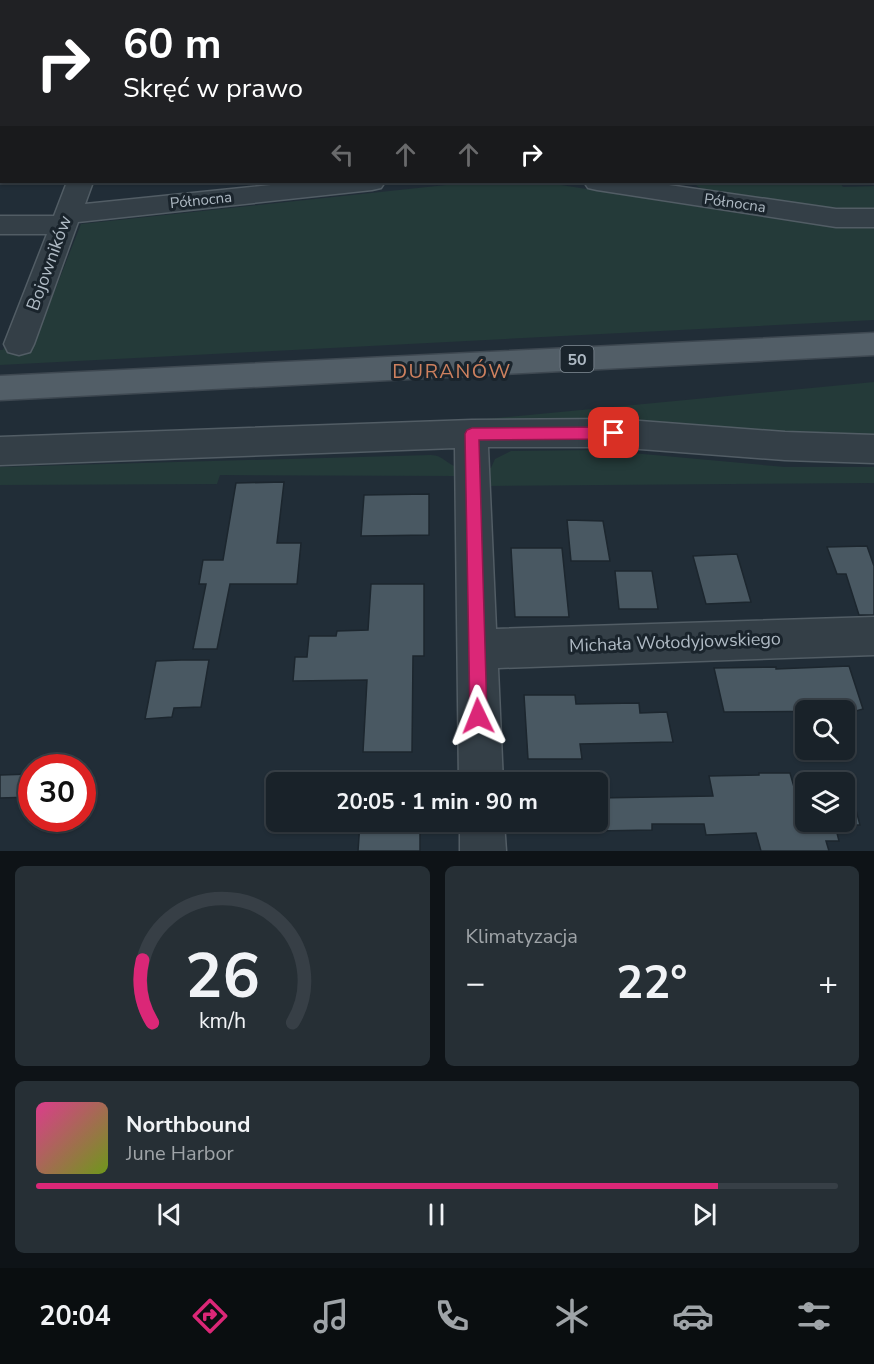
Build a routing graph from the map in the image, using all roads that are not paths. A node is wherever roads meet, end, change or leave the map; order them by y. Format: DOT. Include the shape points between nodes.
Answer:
graph roads {
  1 [pos="80,183"];
  2 [pos="364,183"];
  3 [pos="610,183"];
  4 [pos="674,188"];
  5 [pos="874,218"];
  6 [pos="65,220"];
  7 [pos="0,225"];
  8 [pos="19,344"];
  9 [pos="874,344"];
  10 [pos="0,388"];
  11 [pos="472,434"];
  12 [pos="874,449"];
  13 [pos="0,451"];
  14 [pos="874,636"];
  15 [pos="476,648"];
  16 [pos="481,772"];
  17 [pos="482,832"];
  18 [pos="483,851"];
  1 -- 6 [label="street, Bojowników"];
  2 -- 6 [label="street, Północna"];
  3 -- 4 [label="street, Północna"];
  4 -- 5 [label="street, Północna" via="836,218"];
  6 -- 7 [label="street, Północna"];
  6 -- 8 [label="street, Bojowników"];
  9 -- 10 [label="main road, 50"];
  11 -- 12 [label="street" via="614,433"];
  11 -- 13 [label="street"];
  11 -- 15 [label="street"];
  14 -- 15 [label="street, Michała Wołodyjowskiego"];
  15 -- 16 [label="street"];
  17 -- 18 [label="street"];
}
